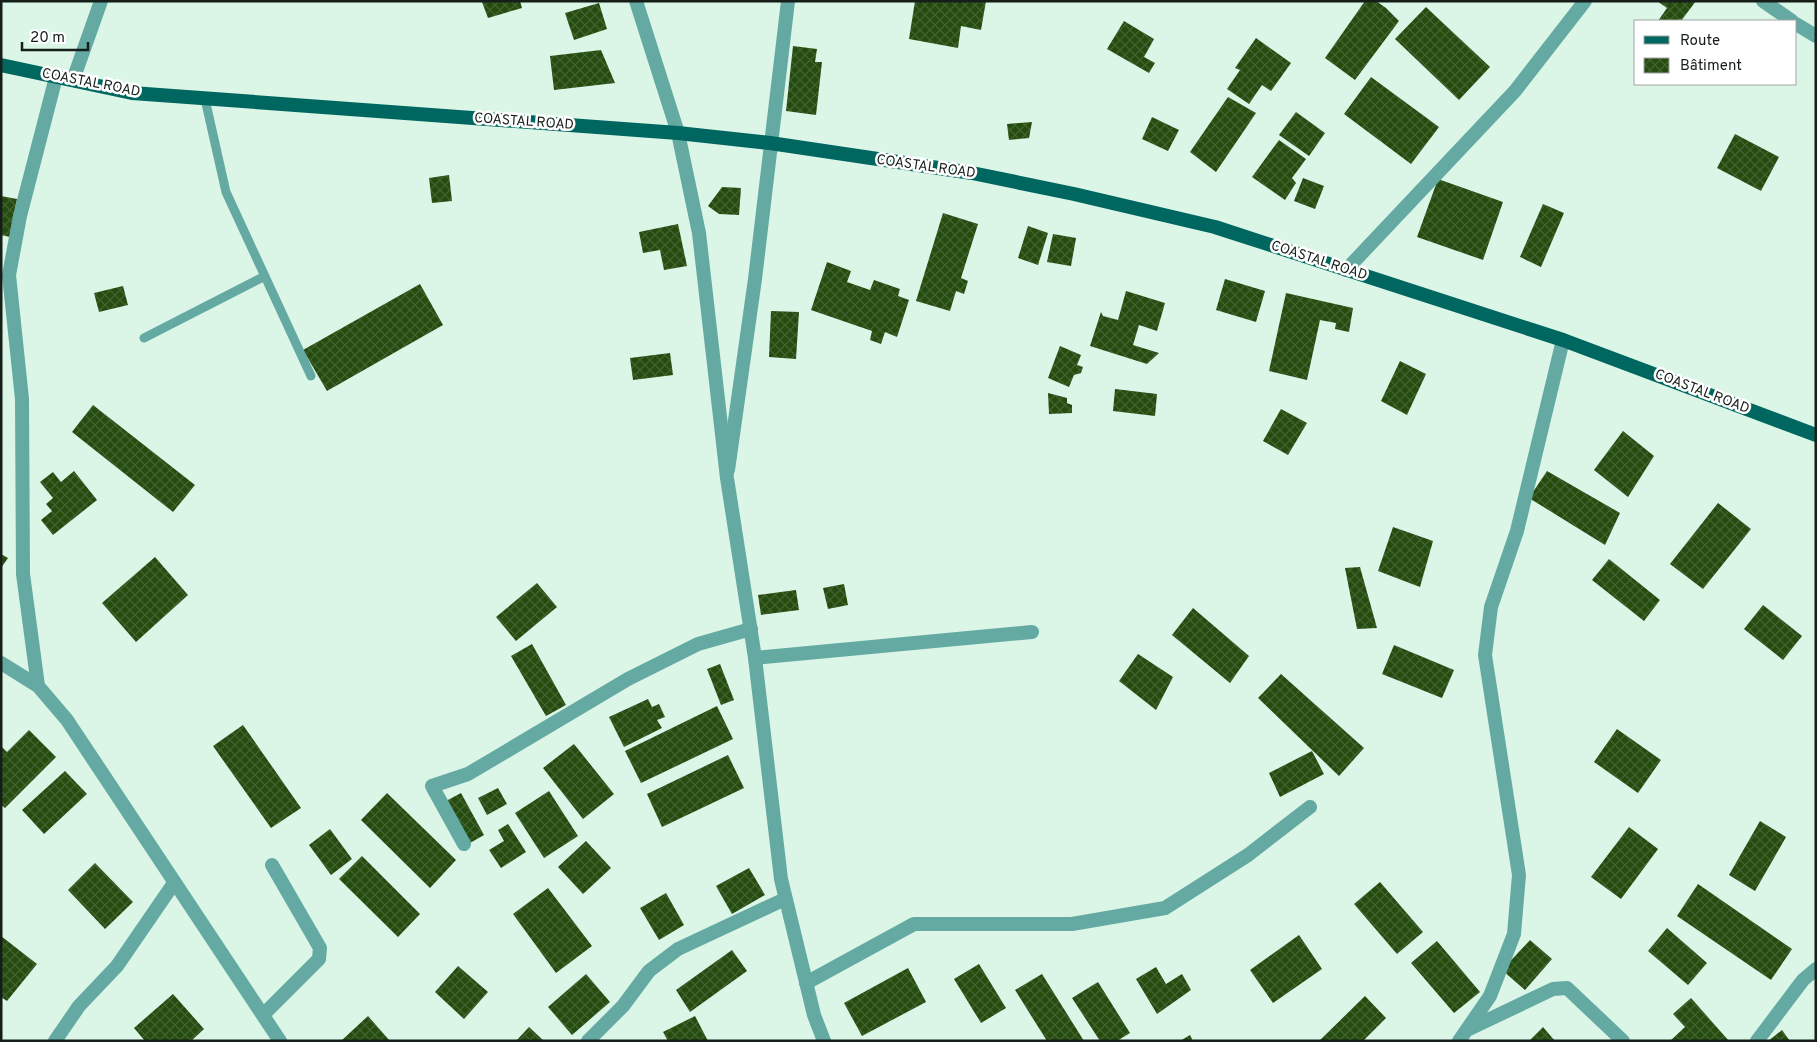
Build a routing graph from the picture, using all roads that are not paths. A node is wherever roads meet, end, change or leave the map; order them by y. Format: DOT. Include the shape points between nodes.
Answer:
graph roads {
  1 [pos="101,1"];
  2 [pos="636,1"];
  3 [pos="788,1"];
  4 [pos="1585,1"];
  5 [pos="1763,1"];
  6 [pos="1791,20"];
  7 [pos="1797,25"];
  8 [pos="1816,36"];
  9 [pos="1,65"];
  10 [pos="56,76"];
  11 [pos="73,80"];
  12 [pos="205,99"];
  13 [pos="678,133"];
  14 [pos="770,143"];
  15 [pos="1346,270"];
  16 [pos="265,276"];
  17 [pos="144,338"];
  18 [pos="1563,340"];
  19 [pos="311,376"];
  20 [pos="1816,435"];
  21 [pos="727,478"];
  22 [pos="751,629"];
  23 [pos="1032,632"];
  24 [pos="756,658"];
  25 [pos="1,663"];
  26 [pos="38,686"];
  27 [pos="1310,807"];
  28 [pos="464,844"];
  29 [pos="272,865"];
  30 [pos="174,883"];
  31 [pos="785,898"];
  32 [pos="1816,969"];
  33 [pos="806,983"];
  34 [pos="263,1015"];
  35 [pos="1462,1036"];
  36 [pos="55,1041"];
  37 [pos="280,1041"];
  38 [pos="588,1041"];
  39 [pos="824,1041"];
  40 [pos="1623,1041"];
  41 [pos="1757,1041"];
  1 -- 11 [label="street"];
  2 -- 13 [label="street"];
  3 -- 14 [label="street"];
  4 -- 15 [label="street" via="1515,91"];
  5 -- 6 [label="street"];
  7 -- 8 [label="street"];
  9 -- 10 [label="main road, COASTAL ROAD"];
  10 -- 11 [label="main road, COASTAL ROAD"];
  10 -- 26 [label="street" via="20,216 9,275 22,399 23,574"];
  11 -- 12 [label="main road, COASTAL ROAD" via="132,93"];
  12 -- 13 [label="main road, COASTAL ROAD"];
  12 -- 16 [label="lane" via="226,192"];
  13 -- 14 [label="main road, COASTAL ROAD"];
  13 -- 21 [label="street" via="699,233"];
  14 -- 15 [label="main road, COASTAL ROAD" via="972,173 1074,194 1216,227"];
  14 -- 21 [label="street"];
  15 -- 18 [label="main road, COASTAL ROAD"];
  16 -- 17 [label="lane"];
  16 -- 19 [label="lane"];
  18 -- 20 [label="main road, COASTAL ROAD"];
  18 -- 35 [label="street" via="1517,532 1490,607 1486,655 1519,875 1514,934 1490,996"];
  21 -- 22 [label="street"];
  22 -- 24 [label="street"];
  22 -- 28 [label="street" via="698,644 628,680 468,774 432,786"];
  23 -- 24 [label="street"];
  24 -- 31 [label="street"];
  25 -- 26 [label="street"];
  26 -- 30 [label="street" via="67,720"];
  27 -- 33 [label="street" via="1248,855 1165,908 1072,924 914,924"];
  29 -- 34 [label="street" via="320,948 319,960"];
  30 -- 34 [label="street"];
  30 -- 36 [label="street" via="117,966 79,1006"];
  31 -- 33 [label="street"];
  31 -- 38 [label="street" via="678,950 649,971 623,1006"];
  32 -- 41 [label="street"];
  33 -- 39 [label="street"];
  34 -- 37 [label="street"];
  35 -- 40 [label="street" via="1553,989 1567,988"];
}
